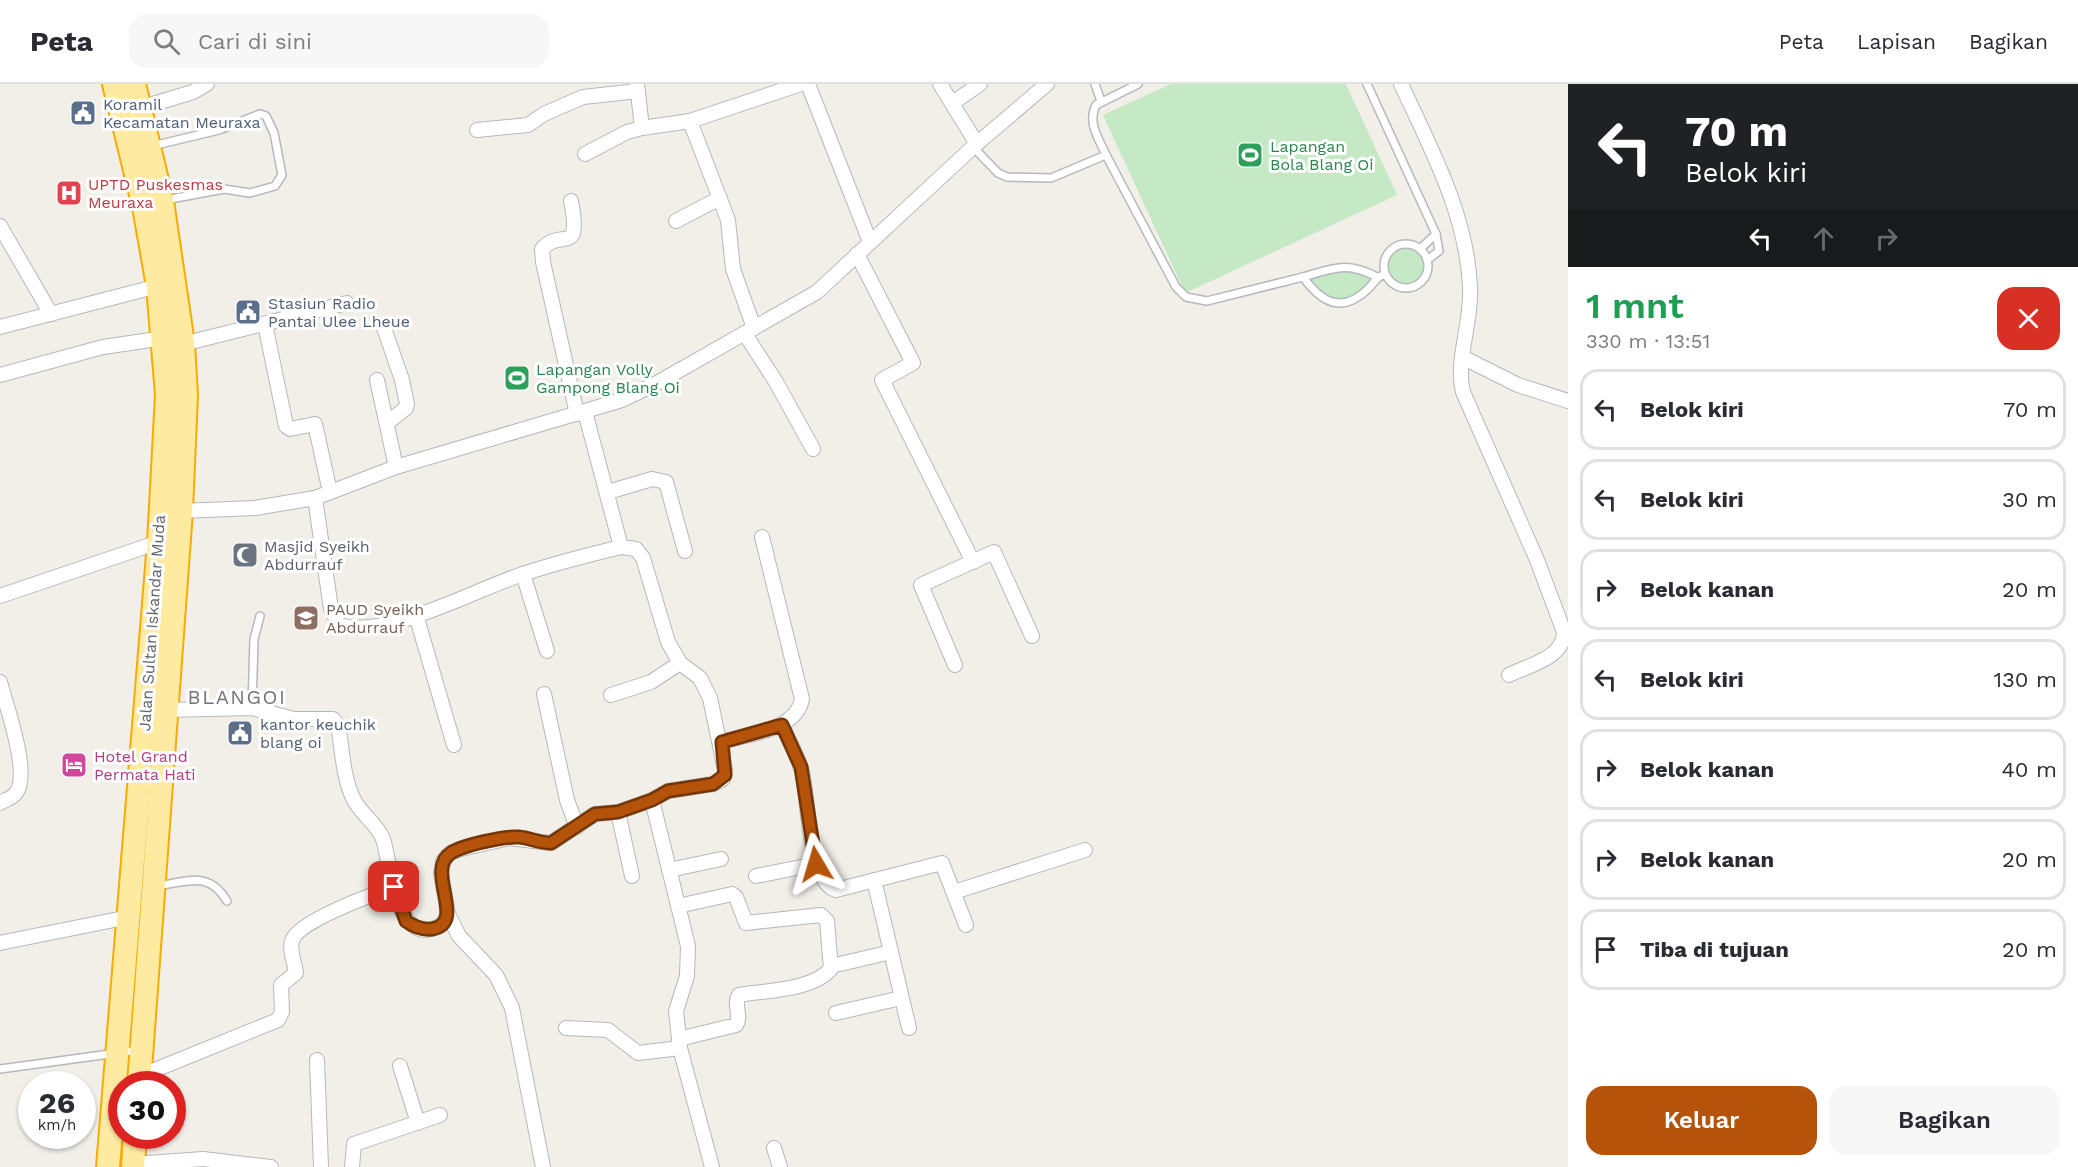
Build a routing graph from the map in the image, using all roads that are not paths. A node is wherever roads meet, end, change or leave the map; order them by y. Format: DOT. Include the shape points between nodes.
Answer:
graph roads {
  1 [pos="114,84"];
  2 [pos="134,84"];
  3 [pos="207,84"];
  4 [pos="801,84"];
  5 [pos="808,84"];
  6 [pos="940,84"];
  7 [pos="980,84"];
  8 [pos="1047,84"];
  9 [pos="1095,84"];
  10 [pos="1138,84"];
  11 [pos="1367,84"];
  12 [pos="1401,84"];
  13 [pos="638,88"];
  14 [pos="1101,101"];
  15 [pos="954,102"];
  16 [pos="140,108"];
  17 [pos="690,121"];
  18 [pos="642,128"];
  19 [pos="477,130"];
  20 [pos="975,145"];
  21 [pos="150,147"];
  22 [pos="585,154"];
  23 [pos="1106,155"];
  24 [pos="720,198"];
  25 [pos="162,201"];
  26 [pos="571,201"];
  27 [pos="676,221"];
  28 [pos="0,226"];
  29 [pos="1436,234"];
  30 [pos="870,242"];
  31 [pos="1420,249"];
  32 [pos="857,254"];
  33 [pos="1427,260"];
  34 [pos="1385,274"];
  35 [pos="1303,277"];
  36 [pos="1377,277"];
  37 [pos="158,286"];
  38 [pos="347,303"];
  39 [pos="51,314"];
  40 [pos="265,324"];
  41 [pos="383,325"];
  42 [pos="0,327"];
  43 [pos="749,331"];
  44 [pos="174,341"];
  45 [pos="1462,357"];
  46 [pos="0,375"];
  47 [pos="377,380"];
  48 [pos="1568,401"];
  49 [pos="581,413"];
  50 [pos="387,423"];
  51 [pos="813,449"];
  52 [pos="396,466"];
  53 [pos="330,492"];
  54 [pos="608,492"];
  55 [pos="315,498"];
  56 [pos="181,512"];
  57 [pos="762,537"];
  58 [pos="159,542"];
  59 [pos="621,547"];
  60 [pos="685,551"];
  61 [pos="973,562"];
  62 [pos="522,574"];
  63 [pos="0,596"];
  64 [pos="416,615"];
  65 [pos="260,616"];
  66 [pos="1032,636"];
  67 [pos="547,651"];
  68 [pos="680,663"];
  69 [pos="955,665"];
  70 [pos="1509,675"];
  71 [pos="0,682"];
  72 [pos="544,694"];
  73 [pos="611,695"];
  74 [pos="252,708"];
  75 [pos="165,710"];
  76 [pos="782,725"];
  77 [pos="722,742"];
  78 [pos="454,745"];
  79 [pos="652,800"];
  80 [pos="0,803"];
  81 [pos="618,812"];
  82 [pos="577,827"];
  83 [pos="1085,850"];
  84 [pos="721,859"];
  85 [pos="816,864"];
  86 [pos="669,870"];
  87 [pos="632,876"];
  88 [pos="756,876"];
  89 [pos="874,880"];
  90 [pos="154,886"];
  91 [pos="394,887"];
  92 [pos="954,892"];
  93 [pos="227,901"];
  94 [pos="678,906"];
  95 [pos="448,914"];
  96 [pos="129,917"];
  97 [pos="966,925"];
  98 [pos="0,943"];
  99 [pos="891,952"];
  100 [pos="840,964"];
  101 [pos="902,998"];
  102 [pos="836,1013"];
  103 [pos="566,1028"];
  104 [pos="909,1028"];
  105 [pos="679,1043"];
  106 [pos="142,1050"];
  107 [pos="118,1051"];
  108 [pos="317,1060"];
  109 [pos="400,1066"];
  110 [pos="0,1069"];
  111 [pos="141,1071"];
  112 [pos="161,1071"];
  113 [pos="440,1116"];
  114 [pos="418,1123"];
  115 [pos="774,1148"];
  116 [pos="134,1149"];
  117 [pos="133,1165"];
  118 [pos="248,1165"];
  119 [pos="108,1167"];
  120 [pos="271,1167"];
  121 [pos="321,1167"];
  122 [pos="352,1167"];
  123 [pos="543,1167"];
  124 [pos="712,1167"];
  125 [pos="780,1167"];
  1 -- 37 [label="highway, Jalan Sultan Iskandar Muda" via="144,207"];
  2 -- 16 [label="highway, Jalan Sultan Iskandar Muda"];
  3 -- 16 [label="street"];
  4 -- 17 [label="street"];
  5 -- 30 [label="street"];
  6 -- 15 [label="street"];
  7 -- 15 [label="street"];
  8 -- 20 [label="street"];
  9 -- 14 [label="lane"];
  10 -- 14 [label="lane"];
  11 -- 29 [label="lane"];
  12 -- 45 [label="street" via="1442,174 1463,235 1470,306"];
  13 -- 18 [label="street"];
  13 -- 19 [label="street" via="583,97 528,125"];
  14 -- 23 [label="lane" via="1094,109 1093,125"];
  15 -- 20 [label="street"];
  16 -- 21 [label="highway, Jalan Sultan Iskandar Muda"];
  17 -- 18 [label="street"];
  17 -- 24 [label="street"];
  18 -- 22 [label="street"];
  20 -- 23 [label="lane" via="998,173 1007,177 1050,178"];
  20 -- 30 [label="street"];
  21 -- 25 [label="highway, Jalan Sultan Iskandar Muda"];
  21 -- 25 [label="lane" via="219,130 260,114 266,116 274,133 282,175 275,186 250,194 224,189"];
  23 -- 35 [label="lane" via="1176,287 1186,297 1207,301"];
  24 -- 27 [label="street"];
  24 -- 43 [label="street" via="728,220 733,269"];
  25 -- 44 [label="highway, Jalan Sultan Iskandar Muda"];
  26 -- 49 [label="street" via="573,233 542,249"];
  28 -- 39 [label="street"];
  29 -- 31 [label="lane"];
  29 -- 33 [label="lane" via="1439,251"];
  30 -- 32 [label="street"];
  31 -- 33 [label="lane"];
  31 -- 34 [label="lane" via="1408,244 1391,249 1385,259"];
  32 -- 43 [label="street" via="817,291"];
  32 -- 61 [label="street" via="914,363 882,380"];
  33 -- 34 [label="lane" via="1424,278 1410,288 1392,284"];
  34 -- 36 [label="lane"];
  35 -- 36 [label="lane" via="1345,266 1358,267"];
  35 -- 36 [label="lane" via="1323,299 1335,303 1360,297"];
  37 -- 39 [label="street"];
  37 -- 44 [label="highway, Jalan Sultan Iskandar Muda"];
  38 -- 40 [label="street"];
  39 -- 42 [label="street"];
  40 -- 44 [label="street"];
  40 -- 53 [label="street" via="286,426 290,429 315,424"];
  41 -- 50 [label="street" via="407,404"];
  43 -- 49 [label="street" via="657,383"];
  43 -- 51 [label="street"];
  44 -- 46 [label="street" via="104,347"];
  44 -- 56 [label="highway, Jalan Sultan Iskandar Muda" via="186,395"];
  44 -- 58 [label="highway, Jalan Sultan Iskandar Muda"];
  45 -- 48 [label="street" via="1518,385"];
  45 -- 70 [label="street" via="1459,371 1463,392 1537,560 1564,632 1557,651"];
  47 -- 50 [label="street"];
  49 -- 52 [label="street"];
  49 -- 54 [label="street"];
  50 -- 52 [label="street"];
  52 -- 53 [label="street"];
  53 -- 55 [label="street"];
  54 -- 59 [label="street"];
  54 -- 60 [label="street" via="652,479 666,482"];
  55 -- 56 [label="street" via="255,508"];
  55 -- 64 [label="street" via="331,609 339,625 369,629"];
  56 -- 75 [label="highway, Jalan Sultan Iskandar Muda"];
  57 -- 76 [label="street" via="802,699 797,714"];
  58 -- 63 [label="street"];
  58 -- 96 [label="highway, Jalan Sultan Iskandar Muda"];
  59 -- 62 [label="street"];
  59 -- 68 [label="street" via="636,549 643,558 668,642"];
  61 -- 66 [label="street" via="994,552"];
  61 -- 69 [label="street" via="921,585"];
  62 -- 64 [label="street"];
  62 -- 67 [label="street"];
  64 -- 78 [label="street"];
  65 -- 74 [label="lane" via="254,639"];
  68 -- 73 [label="street" via="651,682"];
  68 -- 77 [label="street" via="704,686"];
  71 -- 80 [label="street" via="22,777 16,794"];
  72 -- 82 [label="street" via="567,800"];
  74 -- 75 [label="street"];
  74 -- 91 [label="street" via="294,719 336,721 350,792 380,833"];
  75 -- 90 [label="highway, Jalan Sultan Iskandar Muda"];
  76 -- 77 [label="street"];
  76 -- 85 [label="street" via="801,767"];
  77 -- 79 [label="street" via="723,779 668,791"];
  79 -- 81 [label="street"];
  79 -- 86 [label="street"];
  81 -- 82 [label="street" via="595,814"];
  81 -- 87 [label="street"];
  82 -- 95 [label="street" via="551,843 509,838 450,853 443,861 441,873"];
  83 -- 92 [label="street"];
  84 -- 86 [label="street"];
  85 -- 88 [label="street"];
  85 -- 89 [label="street" via="826,884 837,890"];
  86 -- 94 [label="street"];
  89 -- 92 [label="street" via="942,863"];
  89 -- 99 [label="street"];
  90 -- 93 [label="lane" via="210,882"];
  90 -- 106 [label="highway, Jalan Sultan Iskandar Muda"];
  91 -- 95 [label="street" via="402,913 412,926 438,928"];
  91 -- 112 [label="street" via="342,906 294,935 291,945 296,973 281,986 282,1012 278,1020"];
  92 -- 97 [label="street"];
  94 -- 105 [label="street" via="689,962 676,1011"];
  94 -- 105 [label="street" via="732,894 746,923 821,915 828,921 831,969 808,983 739,995 736,1025"];
  95 -- 123 [label="street" via="459,936 496,975 512,1008"];
  96 -- 98 [label="street"];
  96 -- 107 [label="highway, Jalan Sultan Iskandar Muda"];
  99 -- 100 [label="street"];
  99 -- 101 [label="street"];
  101 -- 102 [label="street"];
  101 -- 104 [label="street"];
  103 -- 105 [label="street" via="608,1030 642,1054"];
  105 -- 124 [label="street"];
  106 -- 107 [label="lane"];
  106 -- 111 [label="highway, Jalan Sultan Iskandar Muda"];
  107 -- 110 [label="lane"];
  107 -- 119 [label="highway, Jalan Sultan Iskandar Muda"];
  108 -- 121 [label="street"];
  109 -- 114 [label="street"];
  113 -- 114 [label="street"];
  114 -- 122 [label="street" via="354,1144"];
  115 -- 125 [label="street"];
  116 -- 117 [label="highway"];
  117 -- 118 [label="street" via="202,1159"];
  118 -- 120 [label="street"];
}
